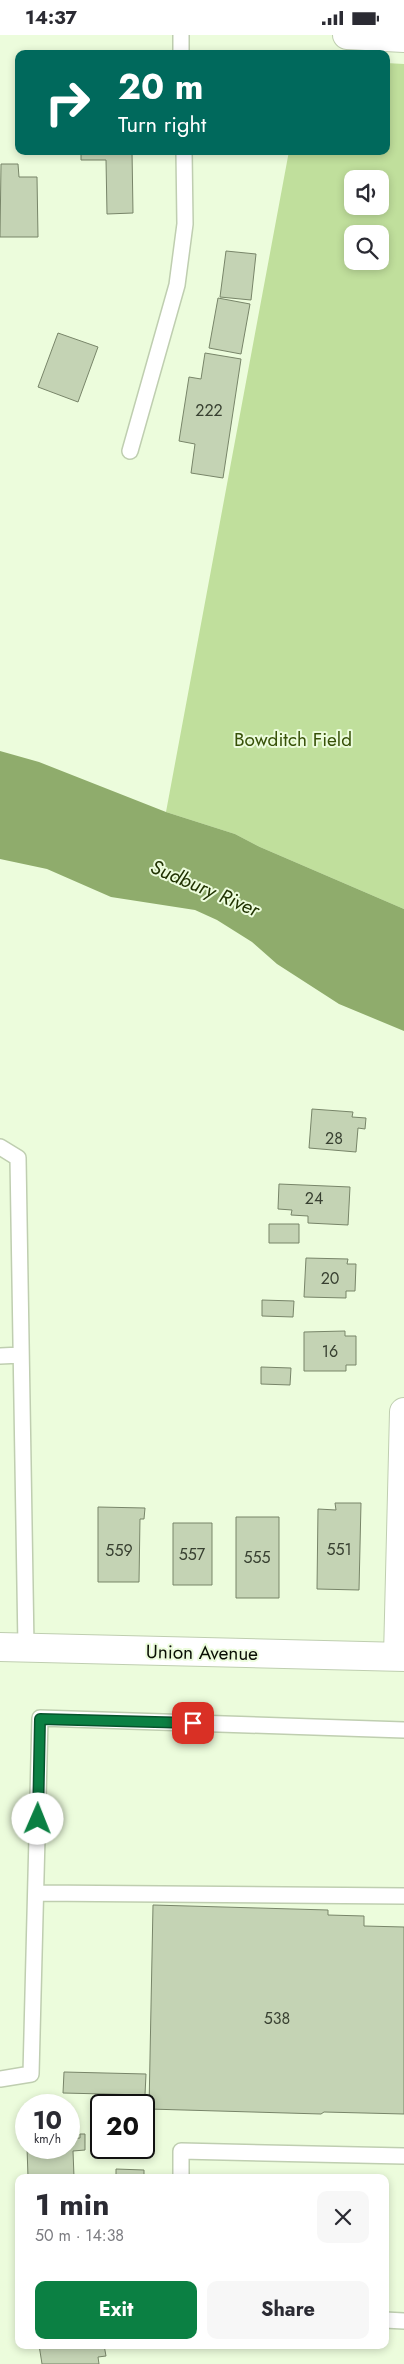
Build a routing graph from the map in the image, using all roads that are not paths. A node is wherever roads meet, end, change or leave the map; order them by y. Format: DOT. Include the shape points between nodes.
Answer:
graph roads {
  1 [pos="181,35"];
  2 [pos="347,35"];
  3 [pos="404,38"];
  4 [pos="181,50"];
  5 [pos="184,155"];
  6 [pos="130,451"];
  7 [pos="0,1147"];
  8 [pos="21,1355"];
  9 [pos="0,1356"];
  10 [pos="404,1412"];
  11 [pos="13,1647"];
  12 [pos="401,1657"];
  13 [pos="404,1730"];
  14 [pos="36,1893"];
  15 [pos="404,1896"];
  16 [pos="0,2079"];
  17 [pos="404,2155"];
  18 [pos="181,2174"];
  19 [pos="389,2320"];
  20 [pos="404,2321"];
  1 -- 4 [label="lane"];
  2 -- 3 [label="main road"];
  5 -- 6 [label="lane" via="185,224 177,285"];
  7 -- 8 [label="lane" via="18,1158"];
  8 -- 9 [label="lane"];
  8 -- 11 [label="lane"];
  10 -- 12 [label="main road"];
  11 -- 12 [label="main road, Union Avenue"];
  13 -- 14 [label="lane" via="40,1719"];
  14 -- 15 [label="lane"];
  14 -- 16 [label="lane" via="31,2074"];
  17 -- 18 [label="lane" via="181,2151"];
  19 -- 20 [label="lane"];
}
